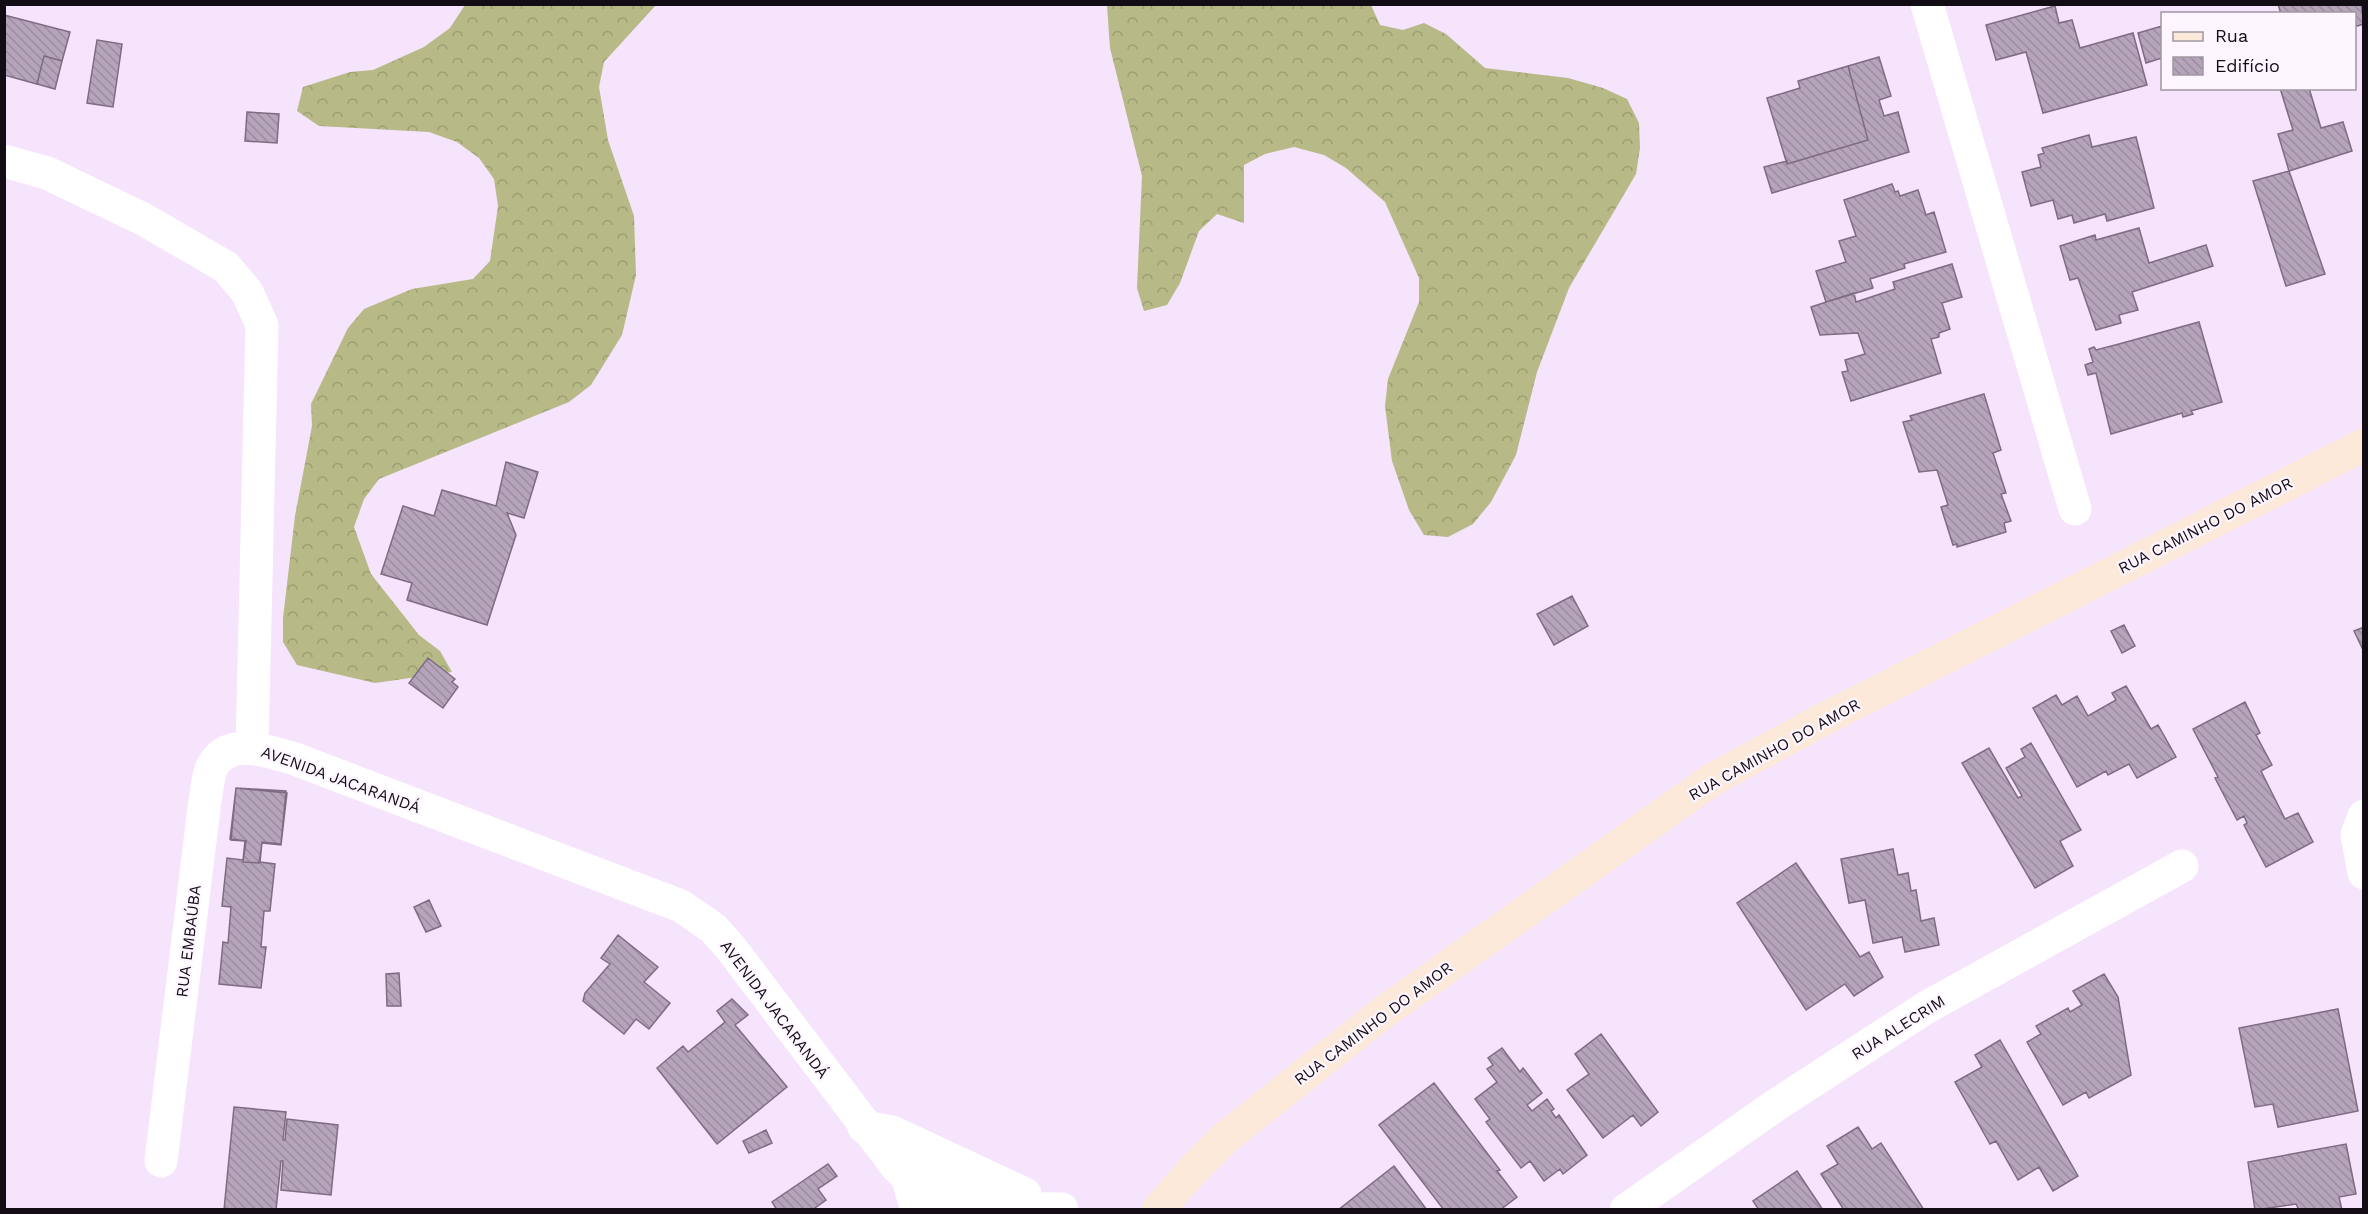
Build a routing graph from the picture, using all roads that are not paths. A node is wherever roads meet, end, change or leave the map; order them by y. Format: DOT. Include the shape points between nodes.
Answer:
graph roads {
  1 [pos="1927,4"];
  2 [pos="4,161"];
  3 [pos="2364,445"];
  4 [pos="2075,509"];
  5 [pos="252,747"];
  6 [pos="2360,826"];
  7 [pos="2182,866"];
  8 [pos="2364,873"];
  9 [pos="878,1130"];
  10 [pos="161,1161"];
  11 [pos="897,1167"];
  12 [pos="909,1209"];
  13 [pos="941,1209"];
  14 [pos="1064,1209"];
  15 [pos="1158,1209"];
  16 [pos="1626,1209"];
  1 -- 4 [label="street"];
  2 -- 5 [label="street, AVENIDA JACARANDÁ" via="47,173 143,219 226,267 247,292 262,325"];
  3 -- 15 [label="street, RUA CAMINHO DO AMOR" via="1713,779 1381,1014 1226,1138"];
  5 -- 9 [label="street, AVENIDA JACARANDÁ" via="295,759 681,906 713,928 730,947"];
  5 -- 10 [label="street, RUA EMBAÚBA" via="224,754 211,768"];
  6 -- 8 [label="street"];
  7 -- 16 [label="street, RUA ALECRIM" via="1927,1007"];
  9 -- 11 [label="street, AVENIDA JACARANDÁ"];
  9 -- 14 [label="street"];
  11 -- 12 [label="lane"];
  11 -- 13 [label="street, AVENIDA JACARANDÁ"];
}
